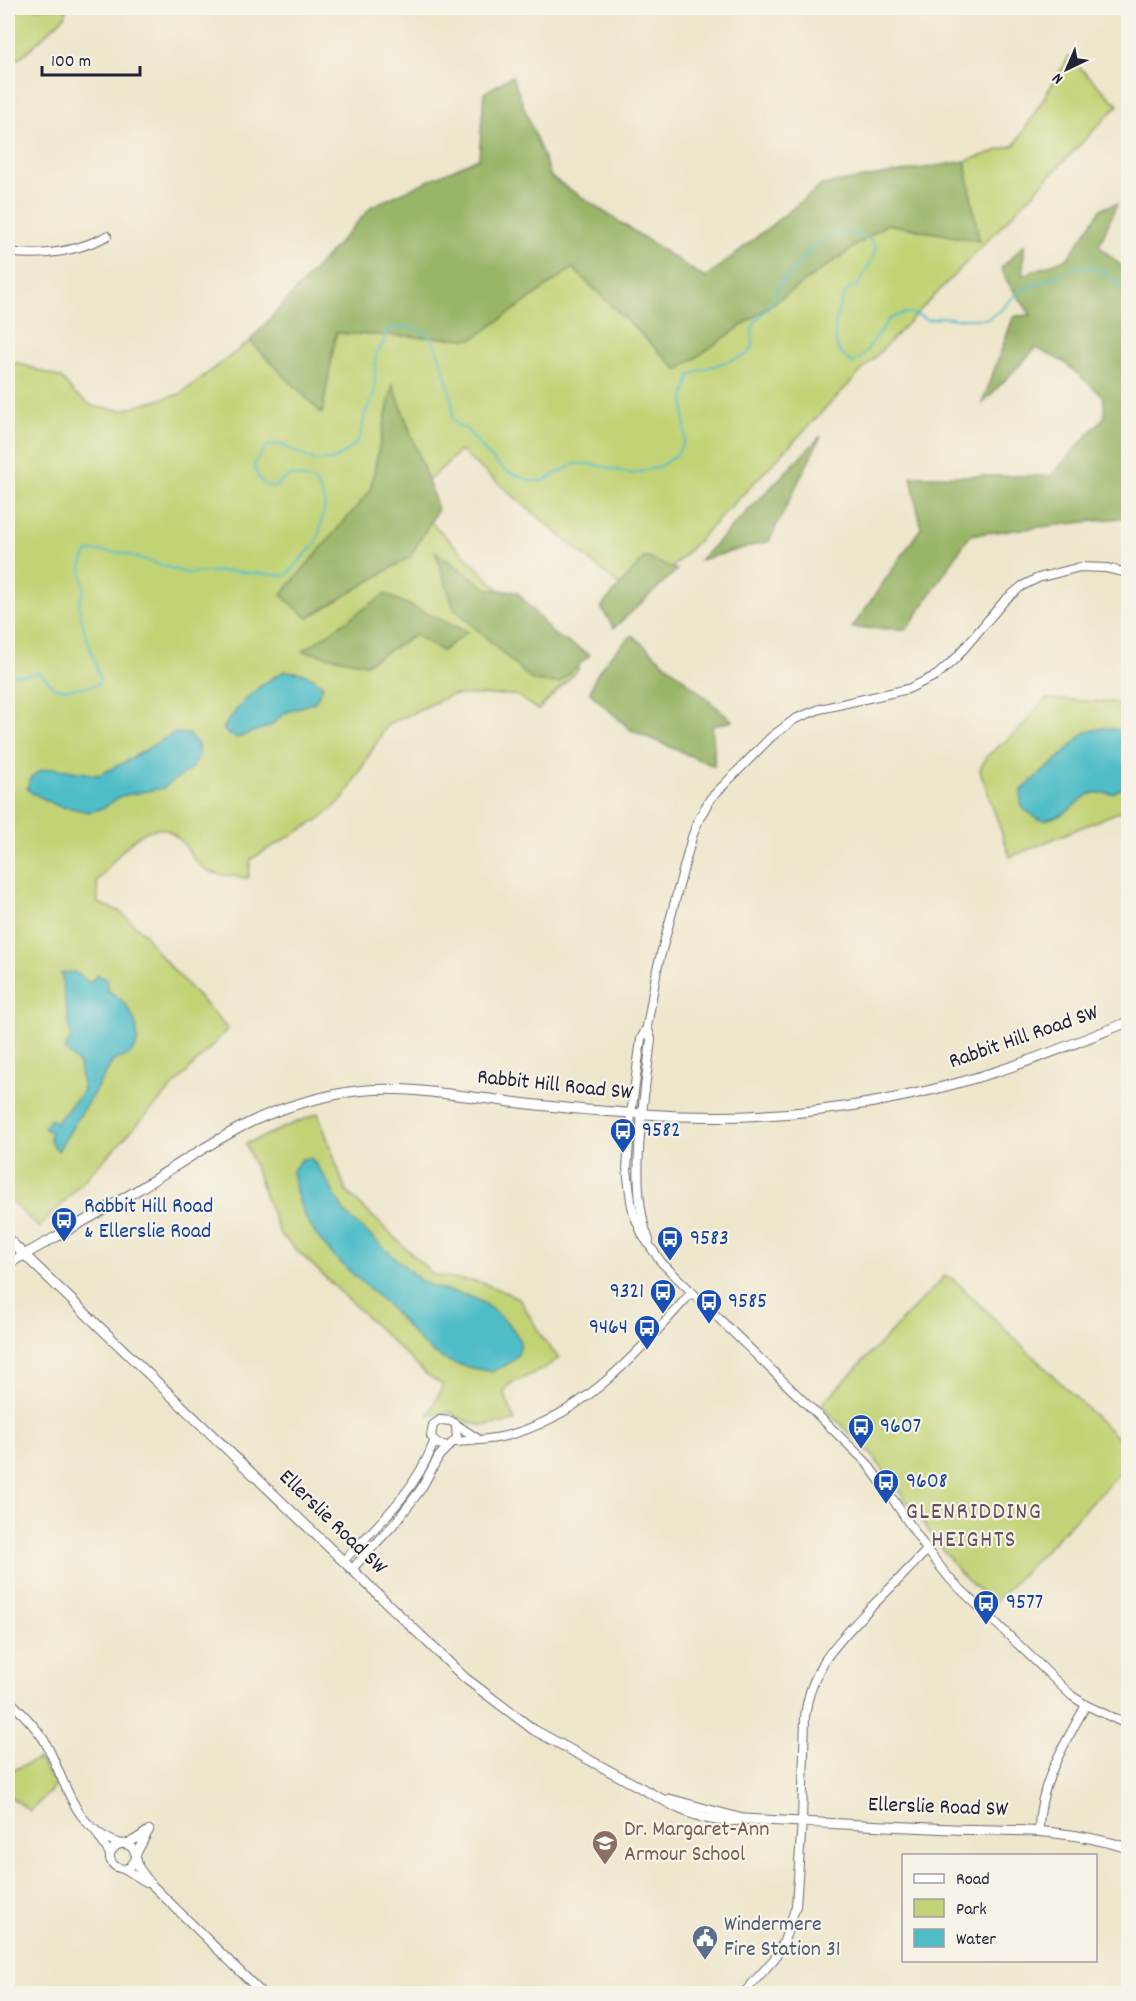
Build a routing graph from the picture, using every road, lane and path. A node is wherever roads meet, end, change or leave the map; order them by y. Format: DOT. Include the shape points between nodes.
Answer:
graph roads {
  1 [pos="107,236"];
  2 [pos="8,252"];
  3 [pos="1128,573"];
  4 [pos="1128,1022"];
  5 [pos="647,1028"];
  6 [pos="631,1114"];
  7 [pos="643,1114"];
  8 [pos="8,1239"];
  9 [pos="23,1254"];
  10 [pos="661,1262"];
  11 [pos="8,1264"];
  12 [pos="691,1293"];
  13 [pos="456,1426"];
  14 [pos="479,1440"];
  15 [pos="434,1442"];
  16 [pos="451,1444"];
  17 [pos="927,1550"];
  18 [pos="343,1561"];
  19 [pos="352,1569"];
  20 [pos="8,1699"];
  21 [pos="1086,1705"];
  22 [pos="1128,1725"];
  23 [pos="802,1821"];
  24 [pos="94,1829"];
  25 [pos="1039,1830"];
  26 [pos="122,1844"];
  27 [pos="1128,1848"];
  28 [pos="110,1854"];
  29 [pos="136,1856"];
  30 [pos="125,1869"];
  31 [pos="151,1884"];
  32 [pos="263,1994"];
  33 [pos="743,1994"];
  1 -- 2 [label="street" via="81,248 54,253"];
  3 -- 5 [label="street" via="1080,567 1038,578 1005,600 937,675 898,692 804,714 771,737 710,800 695,829 654,983"];
  4 -- 7 [label="main road, Rabbit Hill Road SW" via="999,1071 912,1095 792,1114 705,1118"];
  5 -- 6 [label="street" via="641,1039"];
  5 -- 7 [label="street" via="651,1039"];
  6 -- 7 [label="main road, Rabbit Hill Road SW"];
  6 -- 9 [label="main road, Rabbit Hill Road SW" via="411,1090 364,1090 316,1098 250,1122"];
  6 -- 10 [label="street" via="627,1169 631,1201 643,1236"];
  7 -- 10 [label="street" via="639,1190 648,1237"];
  8 -- 9 [label="main road, Ellerslie Road SW"];
  9 -- 11 [label="main road, Rabbit Hill Road SW"];
  9 -- 18 [label="main road, Ellerslie Road SW"];
  10 -- 12 [label="street"];
  12 -- 14 [label="street" via="600,1387 582,1400 524,1430"];
  12 -- 17 [label="street" via="866,1462"];
  13 -- 14 [label="street"];
  13 -- 15 [label="street" via="448,1420 436,1422 431,1431"];
  13 -- 16 [label="street" via="458,1434"];
  14 -- 16 [label="street"];
  15 -- 16 [label="street" via="440,1446"];
  15 -- 18 [label="street" via="407,1494"];
  16 -- 19 [label="street" via="437,1459 411,1503"];
  17 -- 21 [label="street" via="971,1601 1059,1685"];
  17 -- 23 [label="street" via="839,1640 816,1676 805,1717"];
  18 -- 19 [label="main road, Ellerslie Road SW"];
  19 -- 23 [label="main road, Ellerslie Road SW" via="465,1678 512,1715 566,1749 658,1796 745,1819"];
  20 -- 24 [label="street" via="38,1731 69,1796"];
  21 -- 22 [label="street"];
  21 -- 25 [label="street" via="1053,1766 1044,1790"];
  23 -- 25 [label="main road, Ellerslie Road SW"];
  23 -- 33 [label="street" via="796,1906 775,1958"];
  24 -- 26 [label="street"];
  24 -- 28 [label="street"];
  25 -- 27 [label="main road, Ellerslie Road SW" via="1074,1834"];
  26 -- 28 [label="street"];
  26 -- 29 [label="street" via="132,1847"];
  26 -- 29 [label="street" via="149,1830"];
  28 -- 30 [label="street" via="113,1865"];
  29 -- 30 [label="street"];
  29 -- 31 [label="street"];
  30 -- 31 [label="street"];
  31 -- 32 [label="street"];
}
